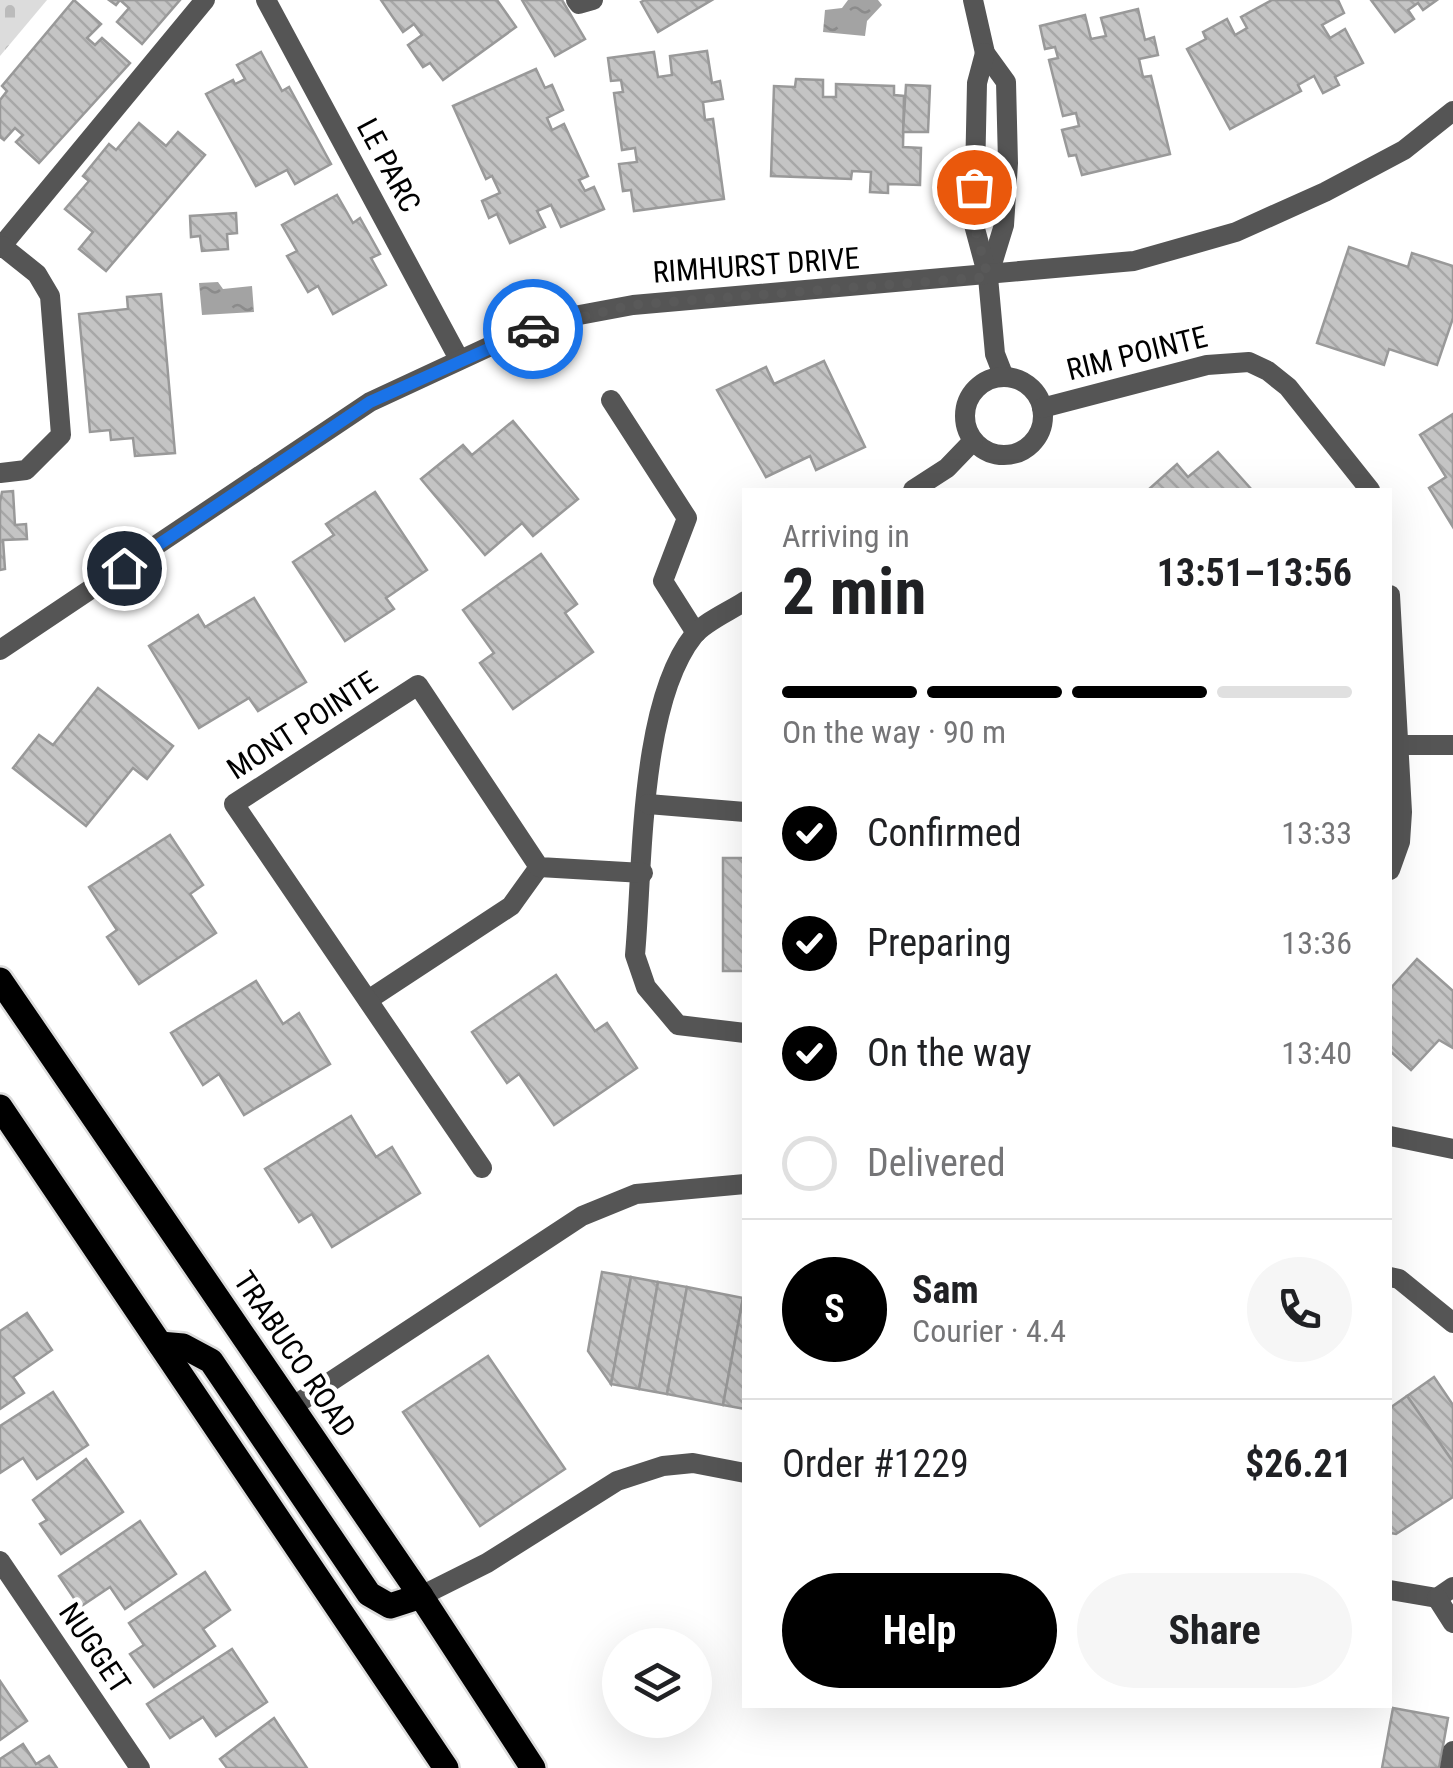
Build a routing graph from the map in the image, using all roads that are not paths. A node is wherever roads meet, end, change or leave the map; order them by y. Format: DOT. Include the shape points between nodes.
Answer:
graph roads {
  1 [pos="206,0"];
  2 [pos="266,0"];
  3 [pos="576,0"];
  4 [pos="592,0"];
  5 [pos="973,0"];
  6 [pos="985,54"];
  7 [pos="1453,112"];
  8 [pos="974,187"];
  9 [pos="1006,187"];
  10 [pos="1,247"];
  11 [pos="988,277"];
  12 [pos="459,359"];
  13 [pos="1004,377"];
  14 [pos="610,400"];
  15 [pos="1042,408"];
  16 [pos="974,441"];
  17 [pos="0,472"];
  18 [pos="917,488"];
  19 [pos="1368,488"];
  20 [pos="742,603"];
  21 [pos="696,633"];
  22 [pos="0,650"];
  23 [pos="1392,670"];
  24 [pos="1394,745"];
  25 [pos="1453,745"];
  26 [pos="648,804"];
  27 [pos="742,812"];
  28 [pos="1392,864"];
  29 [pos="539,867"];
  30 [pos="643,873"];
  31 [pos="0,980"];
  32 [pos="368,1000"];
  33 [pos="742,1033"];
  34 [pos="0,1108"];
  35 [pos="1392,1136"];
  36 [pos="1453,1149"];
  37 [pos="482,1168"];
  38 [pos="742,1184"];
  39 [pos="1392,1278"];
  40 [pos="1453,1323"];
  41 [pos="160,1344"];
  42 [pos="292,1407"];
  43 [pos="742,1472"];
  44 [pos="0,1561"];
  45 [pos="1392,1590"];
  46 [pos="1445,1592"];
  47 [pos="421,1596"];
  48 [pos="1453,1623"];
  49 [pos="1453,1751"];
  50 [pos="140,1768"];
  51 [pos="446,1768"];
  52 [pos="532,1768"];
  53 [pos="1450,1768"];
  1 -- 10 [label="street"];
  2 -- 12 [label="street, LE PARC"];
  3 -- 4 [label="street"];
  5 -- 6 [label="street"];
  6 -- 8 [label="street" via="977,83"];
  6 -- 9 [label="street" via="1006,82"];
  7 -- 11 [label="street, RIMHURST DRIVE" via="1404,150 1236,232 1134,261"];
  8 -- 9 [label="street"];
  8 -- 11 [label="street" via="974,225"];
  9 -- 11 [label="street" via="1004,225"];
  10 -- 17 [label="street" via="36,274 50,296 62,435 26,470"];
  11 -- 12 [label="street, RIMHURST DRIVE" via="632,305 543,326"];
  11 -- 13 [label="street"];
  12 -- 22 [label="street, RIMHURST DRIVE" via="370,402"];
  13 -- 15 [label="street, RIM POINTE" via="1028,385"];
  13 -- 16 [label="street" via="979,385 968,398 964,416"];
  14 -- 21 [label="street" via="687,518 663,580"];
  15 -- 16 [label="street, RIM POINTE" via="1040,433 1029,447 996,454"];
  15 -- 19 [label="street, RIM POINTE" via="1206,365 1249,362 1288,386"];
  16 -- 18 [label="street"];
  20 -- 21 [label="street"];
  21 -- 26 [label="street" via="665,686 654,726"];
  23 -- 24 [label="street"];
  24 -- 25 [label="street"];
  24 -- 28 [label="street" via="1402,812"];
  26 -- 27 [label="street"];
  26 -- 30 [label="street"];
  29 -- 30 [label="street"];
  29 -- 32 [label="street" via="512,906"];
  29 -- 32 [label="street, MONT POINTE" via="418,685 234,804"];
  30 -- 33 [label="street" via="635,956 646,987 678,1025"];
  31 -- 42 [label="main road, TRABUCO ROAD"];
  32 -- 37 [label="street, MONT POINTE"];
  34 -- 41 [label="main road"];
  35 -- 36 [label="street"];
  38 -- 42 [label="street" via="636,1194 582,1216"];
  39 -- 40 [label="street"];
  41 -- 47 [label="main road" via="183,1346 211,1361 369,1594 390,1606"];
  41 -- 51 [label="main road"];
  42 -- 47 [label="main road, TRABUCO ROAD"];
  43 -- 47 [label="street" via="694,1463 617,1481"];
  44 -- 50 [label="street, NUGGET"];
  45 -- 46 [label="street"];
  46 -- 48 [label="street"];
  47 -- 52 [label="main road, TRABUCO ROAD"];
  49 -- 53 [label="street"];
}
